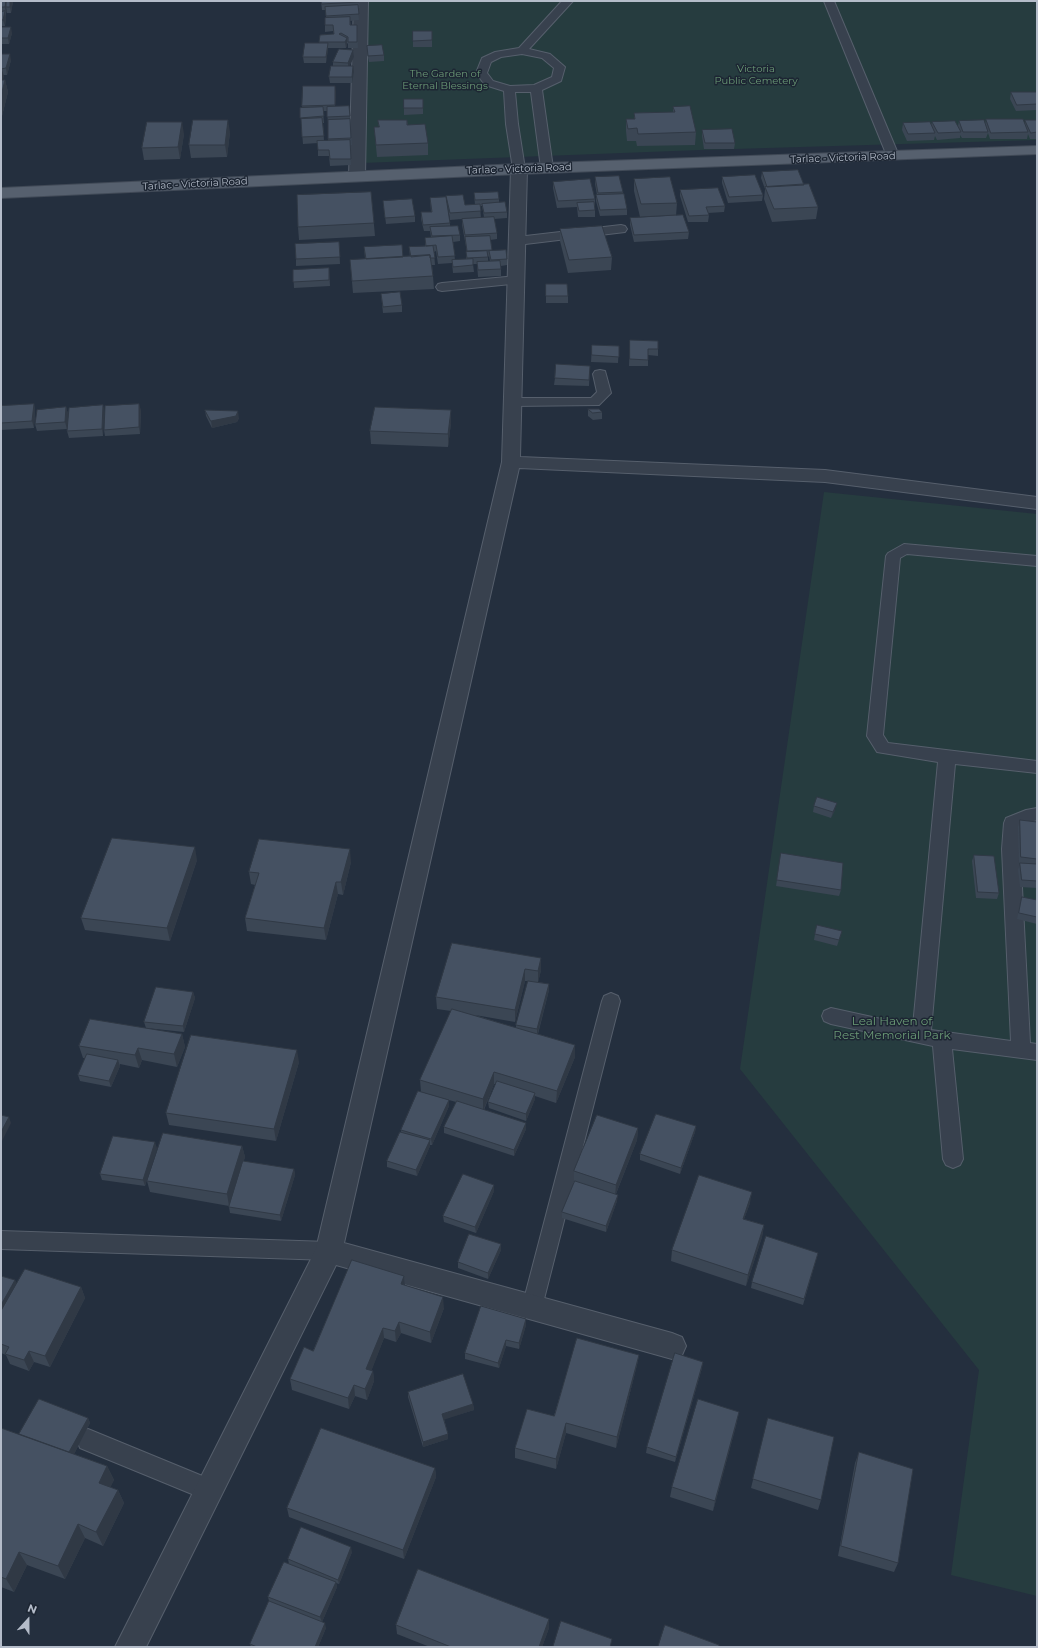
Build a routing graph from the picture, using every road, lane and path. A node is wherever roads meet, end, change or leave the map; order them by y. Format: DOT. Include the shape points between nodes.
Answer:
graph roads {
  1 [pos="361,1"];
  2 [pos="568,1"];
  3 [pos="829,1"];
  4 [pos="522,51"];
  5 [pos="536,88"];
  6 [pos="509,89"];
  7 [pos="1037,150"];
  8 [pos="893,156"];
  9 [pos="547,168"];
  10 [pos="519,169"];
  11 [pos="357,176"];
  12 [pos="1,193"];
  13 [pos="621,229"];
  14 [pos="517,241"];
  15 [pos="517,280"];
  16 [pos="442,287"];
  17 [pos="600,374"];
  18 [pos="513,402"];
  19 [pos="511,462"];
  20 [pos="1037,503"];
  21 [pos="1037,561"];
  22 [pos="947,758"];
  23 [pos="1037,767"];
  24 [pos="1037,814"];
  25 [pos="611,1001"];
  26 [pos="831,1016"];
  27 [pos="921,1035"];
  28 [pos="942,1040"];
  29 [pos="1029,1051"];
  30 [pos="953,1159"];
  31 [pos="1,1240"];
  32 [pos="329,1251"];
  33 [pos="532,1307"];
  34 [pos="672,1346"];
  35 [pos="88,1440"];
  36 [pos="209,1490"];
  37 [pos="130,1647"];
  1 -- 11 [label="street"];
  2 -- 4 [label="lane"];
  3 -- 8 [label="lane"];
  4 -- 5 [label="lane" via="546,56 560,67 557,79"];
  4 -- 6 [label="lane" via="499,54 486,60 481,73 489,83"];
  5 -- 6 [label="lane"];
  5 -- 9 [label="lane"];
  6 -- 10 [label="lane"];
  7 -- 8 [label="main road, Tarlac - Victoria Road"];
  8 -- 9 [label="main road, Tarlac - Victoria Road"];
  9 -- 10 [label="main road, Tarlac - Victoria Road"];
  10 -- 11 [label="main road, Tarlac - Victoria Road"];
  10 -- 14 [label="street"];
  11 -- 12 [label="main road, Tarlac - Victoria Road"];
  13 -- 14 [label="lane"];
  14 -- 15 [label="street"];
  15 -- 16 [label="lane"];
  15 -- 18 [label="street"];
  17 -- 18 [label="lane" via="604,393 594,402"];
  18 -- 19 [label="street"];
  19 -- 20 [label="street" via="825,476"];
  19 -- 32 [label="street"];
  21 -- 22 [label="lane" via="904,549 893,556 875,736 883,748"];
  22 -- 23 [label="lane"];
  22 -- 27 [label="lane"];
  24 -- 29 [label="lane" via="1012,823 1011,849"];
  25 -- 33 [label="lane"];
  26 -- 27 [label="lane"];
  27 -- 28 [label="lane"];
  28 -- 29 [label="lane"];
  28 -- 30 [label="lane"];
  31 -- 32 [label="lane"];
  32 -- 33 [label="street"];
  32 -- 36 [label="street"];
  33 -- 34 [label="street"];
  35 -- 36 [label="lane"];
  36 -- 37 [label="street"];
}
